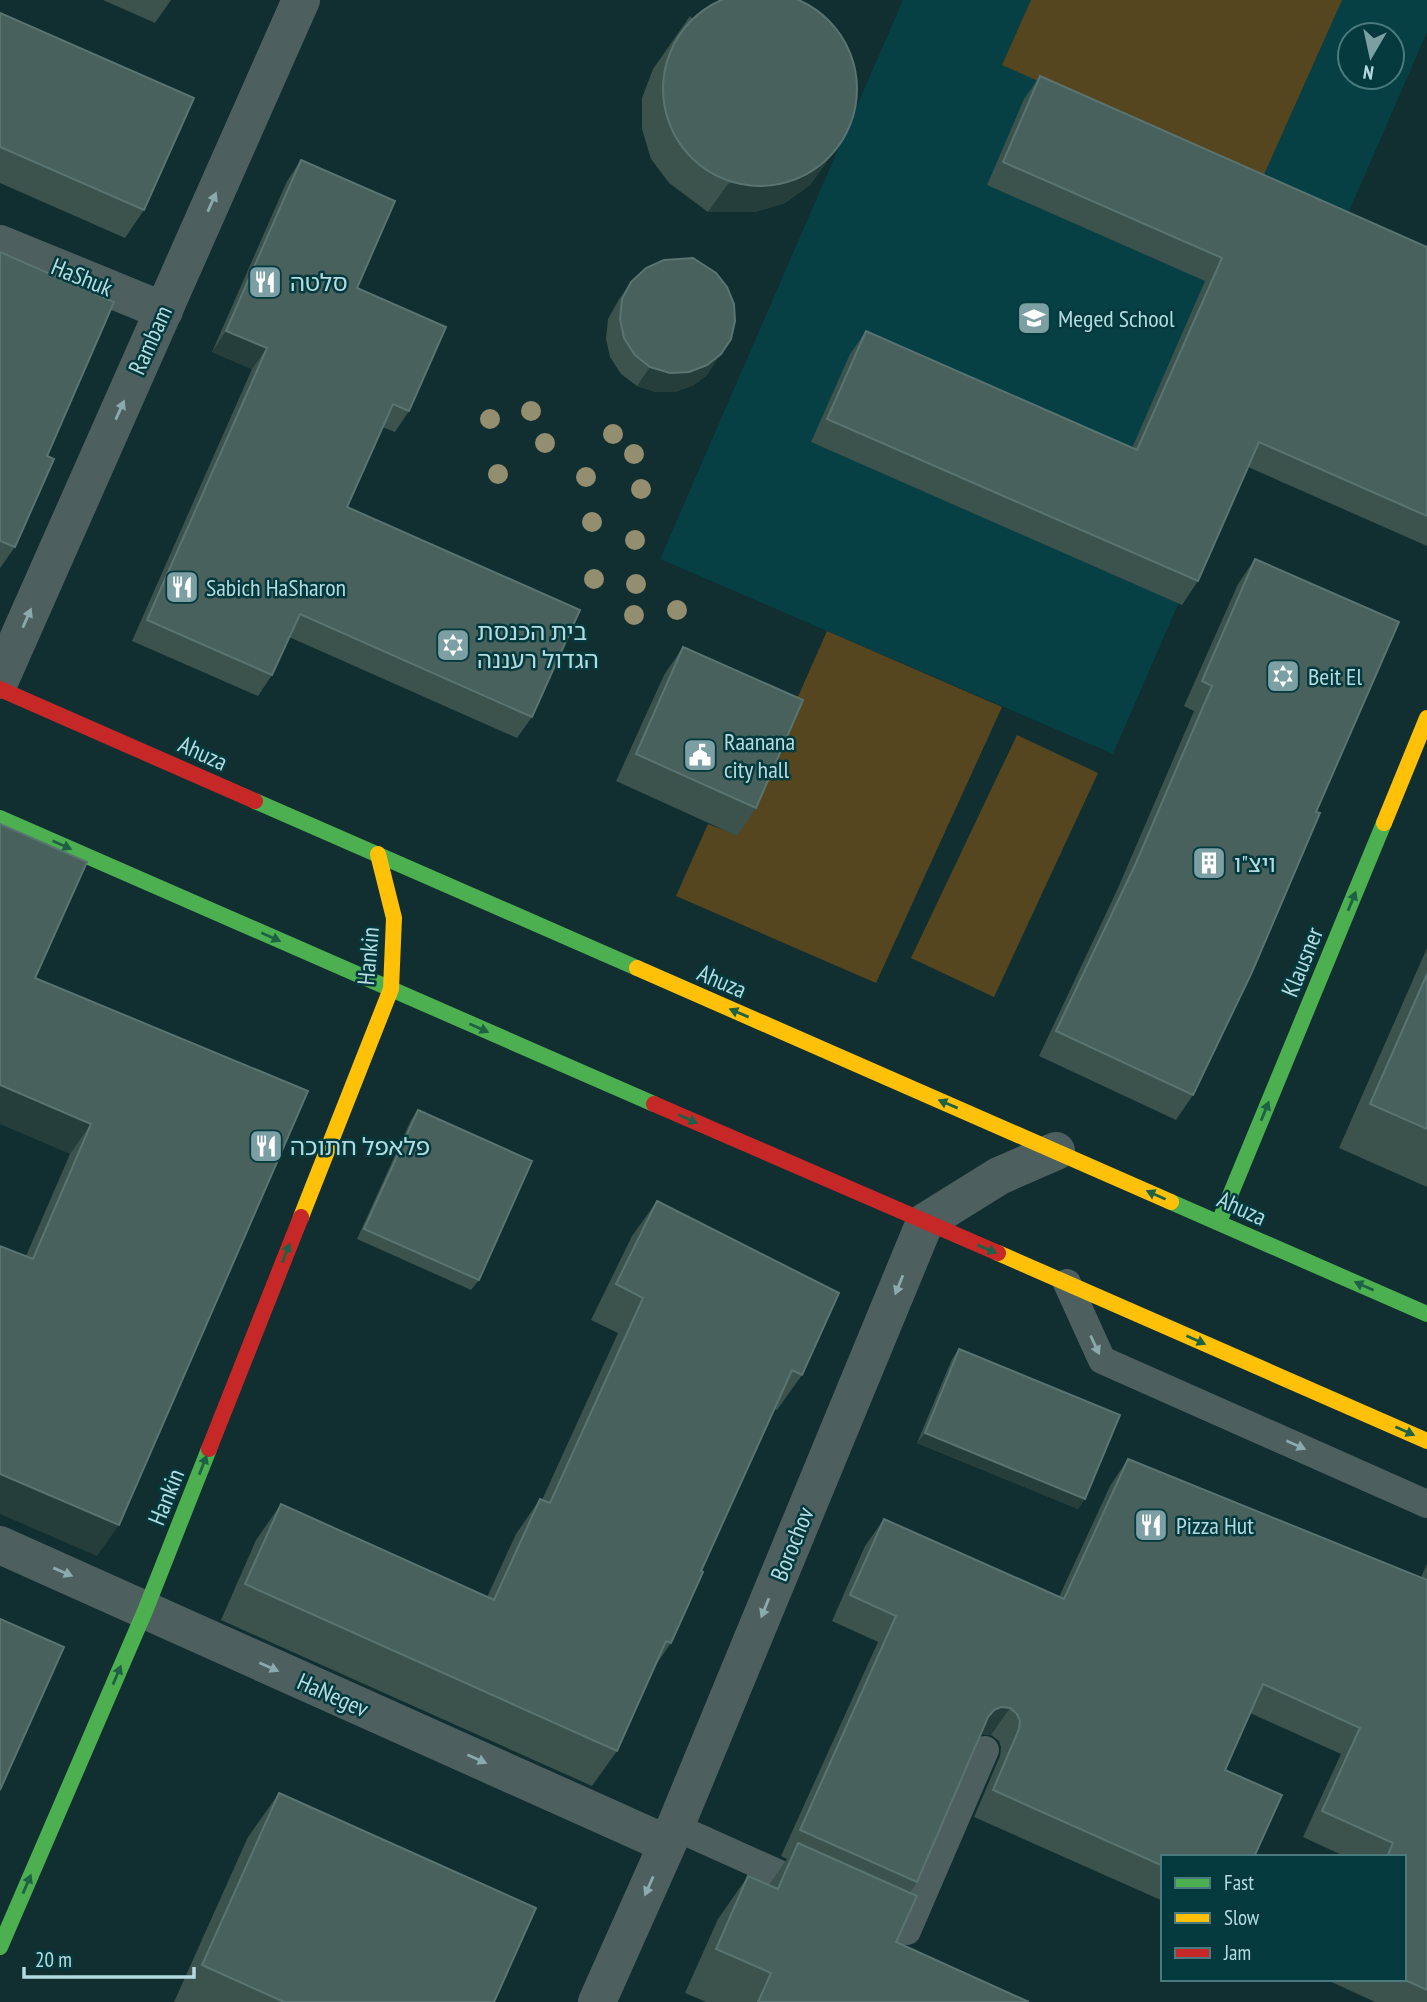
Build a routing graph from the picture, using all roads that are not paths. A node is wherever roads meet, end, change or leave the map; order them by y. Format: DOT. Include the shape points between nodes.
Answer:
graph roads {
  1 [pos="301,0"];
  2 [pos="0,244"];
  3 [pos="164,310"];
  4 [pos="0,680"];
  5 [pos="0,690"];
  6 [pos="1427,718"];
  7 [pos="0,818"];
  8 [pos="378,854"];
  9 [pos="391,989"];
  10 [pos="452,1016"];
  11 [pos="425,1024"];
  12 [pos="390,1038"];
  13 [pos="363,1059"];
  14 [pos="1056,1151"];
  15 [pos="925,1222"];
  16 [pos="1219,1222"];
  17 [pos="1067,1283"];
  18 [pos="1427,1314"];
  19 [pos="1427,1441"];
  20 [pos="1427,1504"];
  21 [pos="0,1545"];
  22 [pos="145,1611"];
  23 [pos="985,1750"];
  24 [pos="671,1835"];
  25 [pos="0,1947"];
  26 [pos="597,2002"];
  3 -- 1 [label="street, Rambam, one-way"];
  2 -- 3 [label="street, HaShuk"];
  4 -- 3 [label="street, Rambam, one-way"];
  5 -- 8 [label="main road, Ahuza"];
  16 -- 6 [label="main road, Klausner, one-way"];
  7 -- 9 [label="main road, one-way"];
  8 -- 9 [label="main road, Hankin" via="394,918"];
  14 -- 8 [label="main road, Ahuza, one-way"];
  9 -- 10 [label="main road"];
  9 -- 13 [label="main road, Hankin"];
  10 -- 11 [label="main road"];
  10 -- 15 [label="main road, one-way"];
  12 -- 13 [label="main road"];
  22 -- 13 [label="main road, Hankin, one-way"];
  14 -- 15 [label="street" via="999,1176"];
  16 -- 14 [label="main road, Ahuza, one-way"];
  15 -- 17 [label="main road, one-way"];
  15 -- 24 [label="street, Borochov, one-way"];
  18 -- 16 [label="main road, Ahuza, one-way"];
  17 -- 19 [label="main road, one-way"];
  17 -- 20 [label="lane, one-way" via="1102,1360"];
  21 -- 22 [label="street, HaNegev, one-way"];
  22 -- 24 [label="street, HaNegev, one-way"];
  25 -- 22 [label="main road, Hankin, one-way"];
  23 -- 24 [label="lane" via="908,1931"];
  24 -- 26 [label="street, Borochov, one-way"];
}
